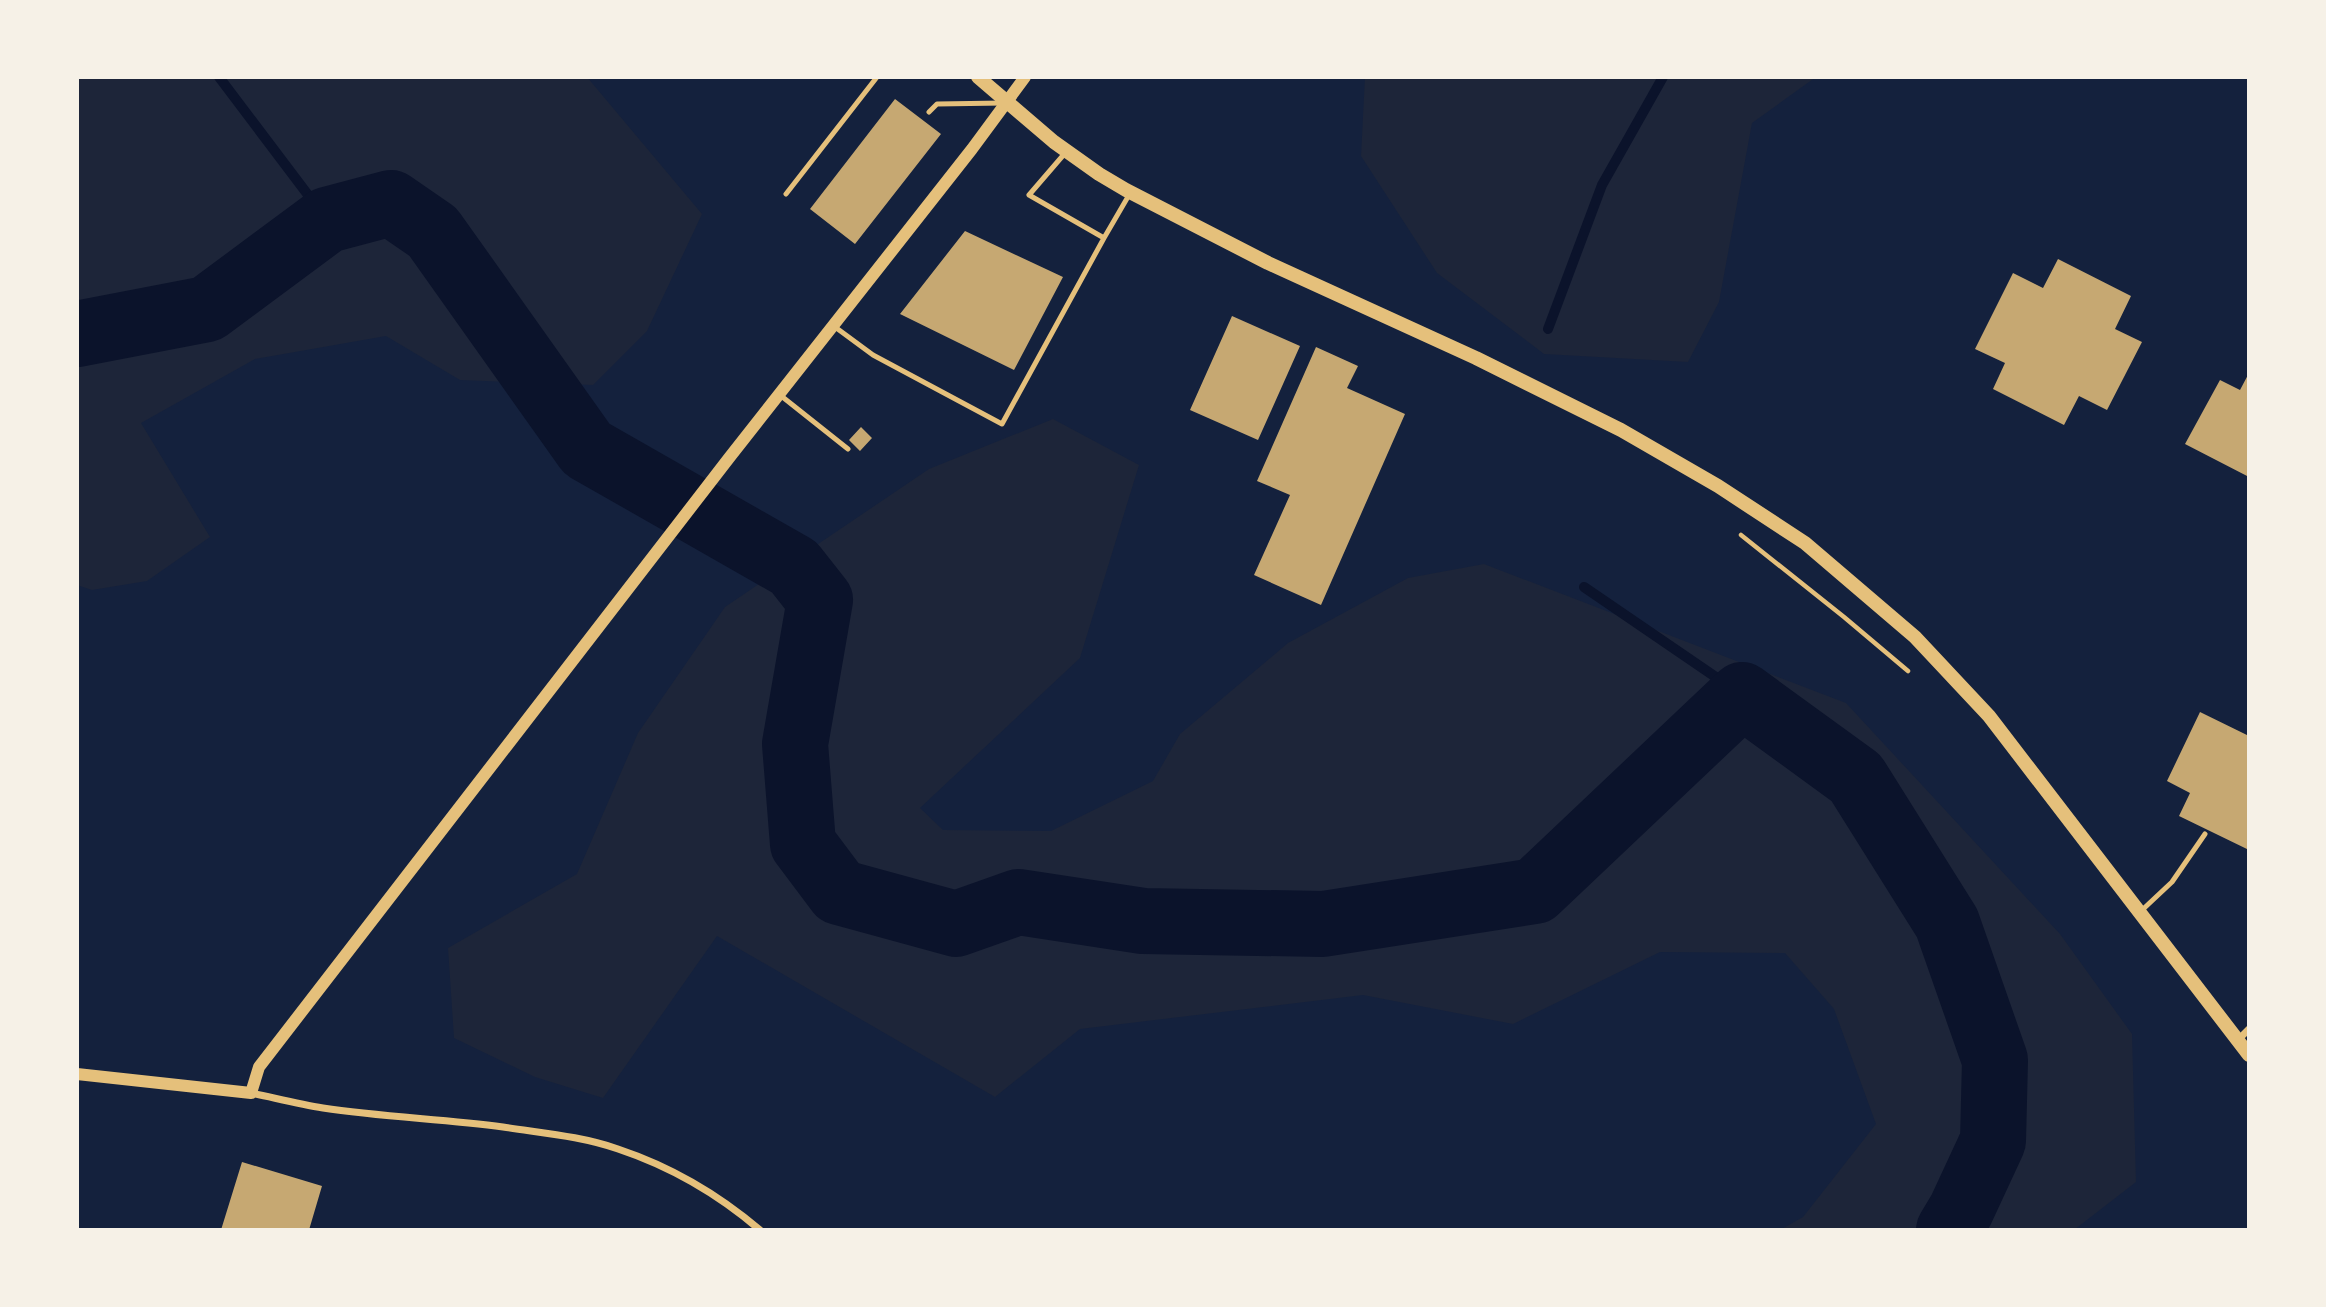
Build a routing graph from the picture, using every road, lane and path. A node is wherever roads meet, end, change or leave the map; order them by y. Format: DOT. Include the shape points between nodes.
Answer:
graph roads {
  1 [pos="877,77"];
  2 [pos="978,77"];
  3 [pos="1025,77"];
  4 [pos="1006,103"];
  5 [pos="929,112"];
  6 [pos="1066,152"];
  7 [pos="1130,192"];
  8 [pos="786,194"];
  9 [pos="1104,238"];
  10 [pos="834,326"];
  11 [pos="780,395"];
  12 [pos="848,449"];
  13 [pos="1735,531"];
  14 [pos="1915,678"];
  15 [pos="2205,834"];
  16 [pos="2139,912"];
  17 [pos="2249,1029"];
  18 [pos="2238,1041"];
  19 [pos="2249,1055"];
  20 [pos="77,1074"];
  21 [pos="251,1093"];
  22 [pos="760,1230"];
  1 -- 8 [label="lane"];
  2 -- 4 [label="main road"];
  3 -- 4 [label="street"];
  4 -- 5 [label="lane" via="937,104"];
  4 -- 6 [label="main road"];
  4 -- 10 [label="street"];
  6 -- 7 [label="main road"];
  6 -- 9 [label="lane" via="1029,195"];
  7 -- 9 [label="lane"];
  7 -- 16 [label="main road" via="1255,257 1622,430 1805,543 1915,637 1964,687"];
  9 -- 10 [label="lane" via="1002,424 873,355"];
  10 -- 11 [label="street"];
  11 -- 12 [label="lane"];
  11 -- 21 [label="street" via="259,1067"];
  13 -- 14 [label="path"];
  15 -- 16 [label="lane" via="2172,882"];
  16 -- 18 [label="main road"];
  17 -- 18 [label="street"];
  18 -- 19 [label="main road"];
  20 -- 21 [label="street"];
  21 -- 22 [label="street" via="323,1108 476,1124 604,1145 672,1172"];
}
